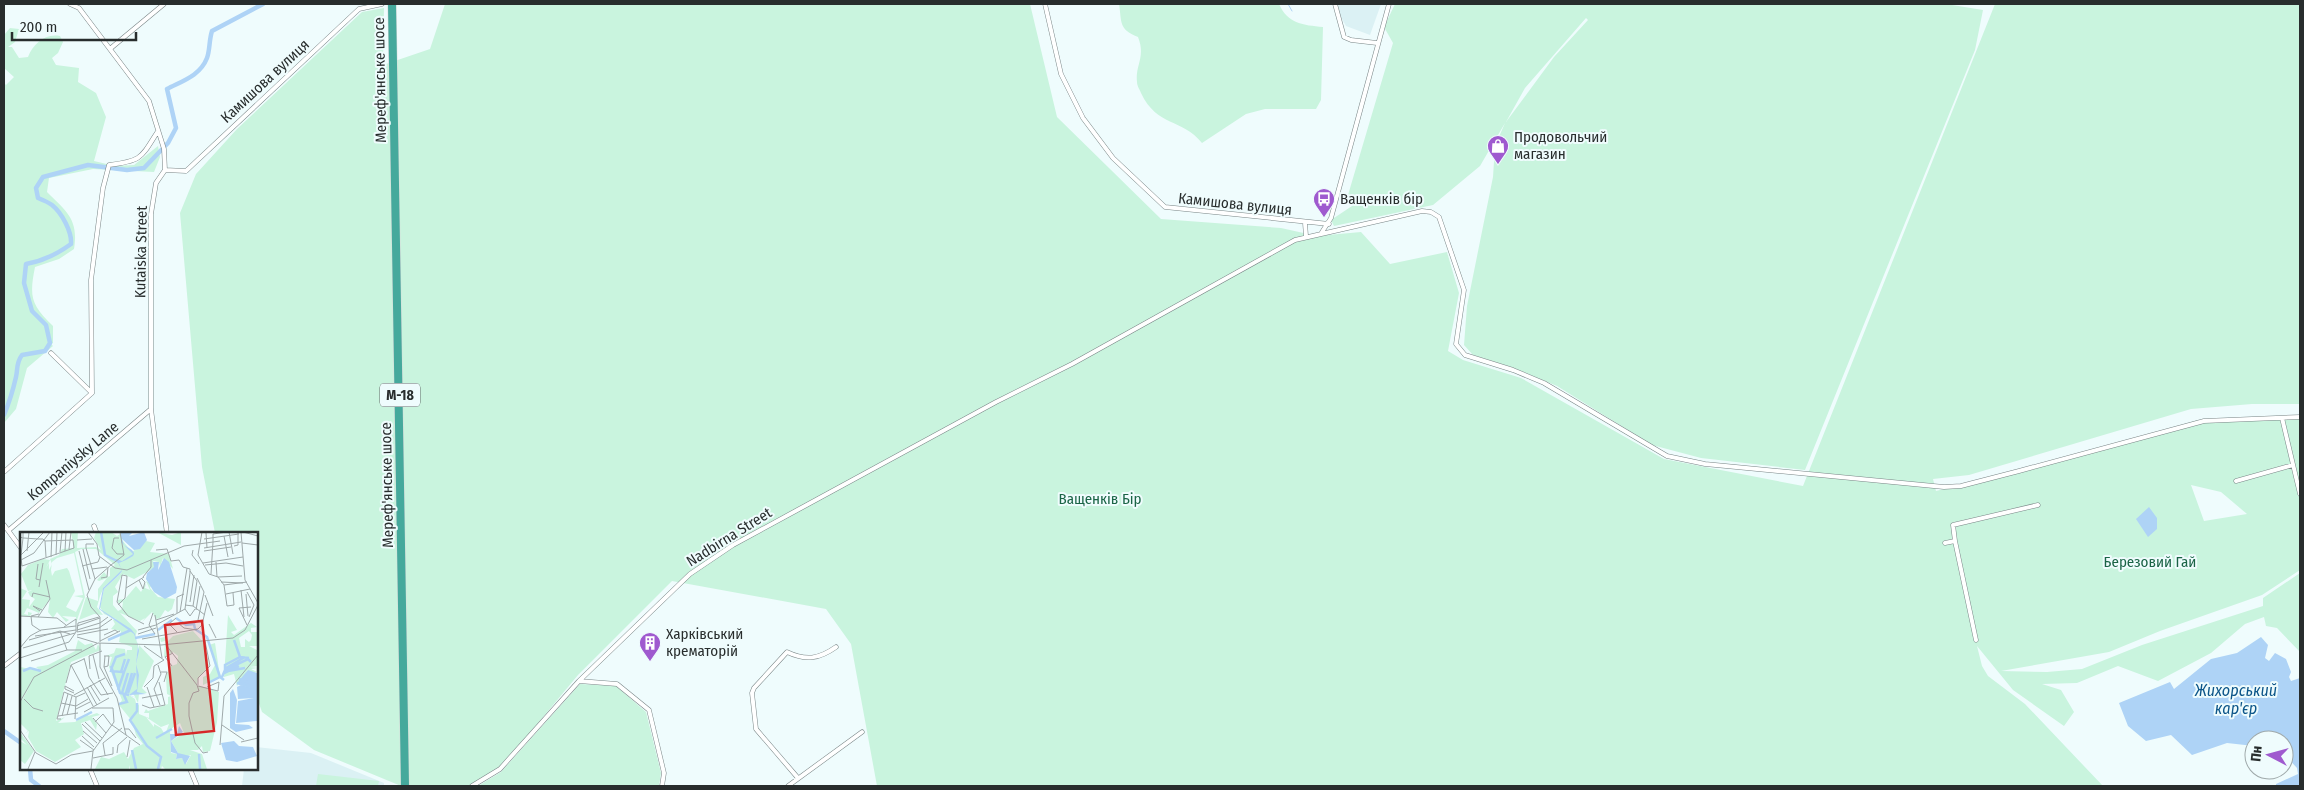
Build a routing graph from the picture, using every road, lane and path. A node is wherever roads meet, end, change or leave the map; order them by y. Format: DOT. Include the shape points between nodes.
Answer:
graph roads {
  1 [pos="70,4"];
  2 [pos="164,4"];
  3 [pos="382,4"];
  4 [pos="392,4"];
  5 [pos="1046,4"];
  6 [pos="1334,4"];
  7 [pos="1389,4"];
  8 [pos="79,6"];
  9 [pos="1378,42"];
  10 [pos="111,48"];
  11 [pos="158,130"];
  12 [pos="165,170"];
  13 [pos="1304,223"];
  14 [pos="1328,224"];
  15 [pos="1322,232"];
  16 [pos="1306,236"];
  17 [pos="51,353"];
  18 [pos="92,393"];
  19 [pos="151,409"];
  20 [pos="2300,417"];
  21 [pos="2282,418"];
  22 [pos="2293,465"];
  23 [pos="2294,471"];
  24 [pos="2300,471"];
  25 [pos="4,472"];
  26 [pos="2236,481"];
  27 [pos="2300,494"];
  28 [pos="2038,505"];
  29 [pos="4,525"];
  30 [pos="94,526"];
  31 [pos="9,530"];
  32 [pos="96,532"];
  33 [pos="167,532"];
  34 [pos="1954,541"];
  35 [pos="1945,544"];
  36 [pos="20,546"];
  37 [pos="1976,640"];
  38 [pos="836,647"];
  39 [pos="20,654"];
  40 [pos="4,666"];
  41 [pos="579,682"];
  42 [pos="862,732"];
  43 [pos="90,770"];
  44 [pos="190,770"];
  45 [pos="798,778"];
  46 [pos="97,786"];
  47 [pos="197,786"];
  48 [pos="405,786"];
  49 [pos="472,786"];
  50 [pos="662,786"];
  51 [pos="788,786"];
  1 -- 8 [label="street, Kutaiska Street"];
  2 -- 10 [label="street"];
  3 -- 12 [label="street, Камишова вулиця" via="359,9 186,171"];
  4 -- 48 [label="highway, Мереф'янське шосе / М-18"];
  5 -- 13 [label="street, Камишова вулиця" via="1061,74 1083,118 1113,158 1164,207"];
  6 -- 9 [label="street" via="1344,37"];
  7 -- 9 [label="street"];
  8 -- 10 [label="street, Kutaiska Street"];
  9 -- 14 [label="street"];
  10 -- 11 [label="street, Kutaiska Street" via="149,101"];
  11 -- 12 [label="street, Kutaiska Street" via="164,149"];
  11 -- 18 [label="street" via="142,156 130,162 109,165 103,188 92,280"];
  12 -- 19 [label="street, Kutaiska Street" via="156,183 152,214"];
  13 -- 14 [label="street, Камишова вулиця"];
  13 -- 16 [label="street"];
  14 -- 15 [label="street"];
  15 -- 16 [label="street, Nadbirna Street"];
  15 -- 21 [label="street, Nadbirna Street" via="1422,211 1436,214 1443,225 1464,290 1456,344 1465,355 1544,383 1667,456 1705,464 1952,487 2204,421"];
  16 -- 41 [label="street, Nadbirna Street" via="725,550 690,574"];
  17 -- 18 [label="street"];
  18 -- 25 [label="street"];
  19 -- 31 [label="street, Kompaniysky Lane"];
  19 -- 33 [label="street, Kutaiska Street"];
  20 -- 21 [label="street"];
  21 -- 22 [label="street"];
  22 -- 23 [label="street"];
  22 -- 26 [label="street"];
  23 -- 24 [label="street"];
  23 -- 27 [label="street"];
  28 -- 34 [label="street" via="1953,525"];
  29 -- 31 [label="street"];
  30 -- 32 [label="street"];
  31 -- 36 [label="street"];
  34 -- 35 [label="street"];
  34 -- 37 [label="street"];
  38 -- 45 [label="street" via="805,659 787,652 754,688 751,697 756,729"];
  39 -- 40 [label="street"];
  41 -- 49 [label="street, Nadbirna Street" via="500,769"];
  41 -- 50 [label="street" via="617,684 649,710 664,773"];
  42 -- 45 [label="street"];
  43 -- 46 [label="street"];
  44 -- 47 [label="street"];
  45 -- 51 [label="street"];
}
